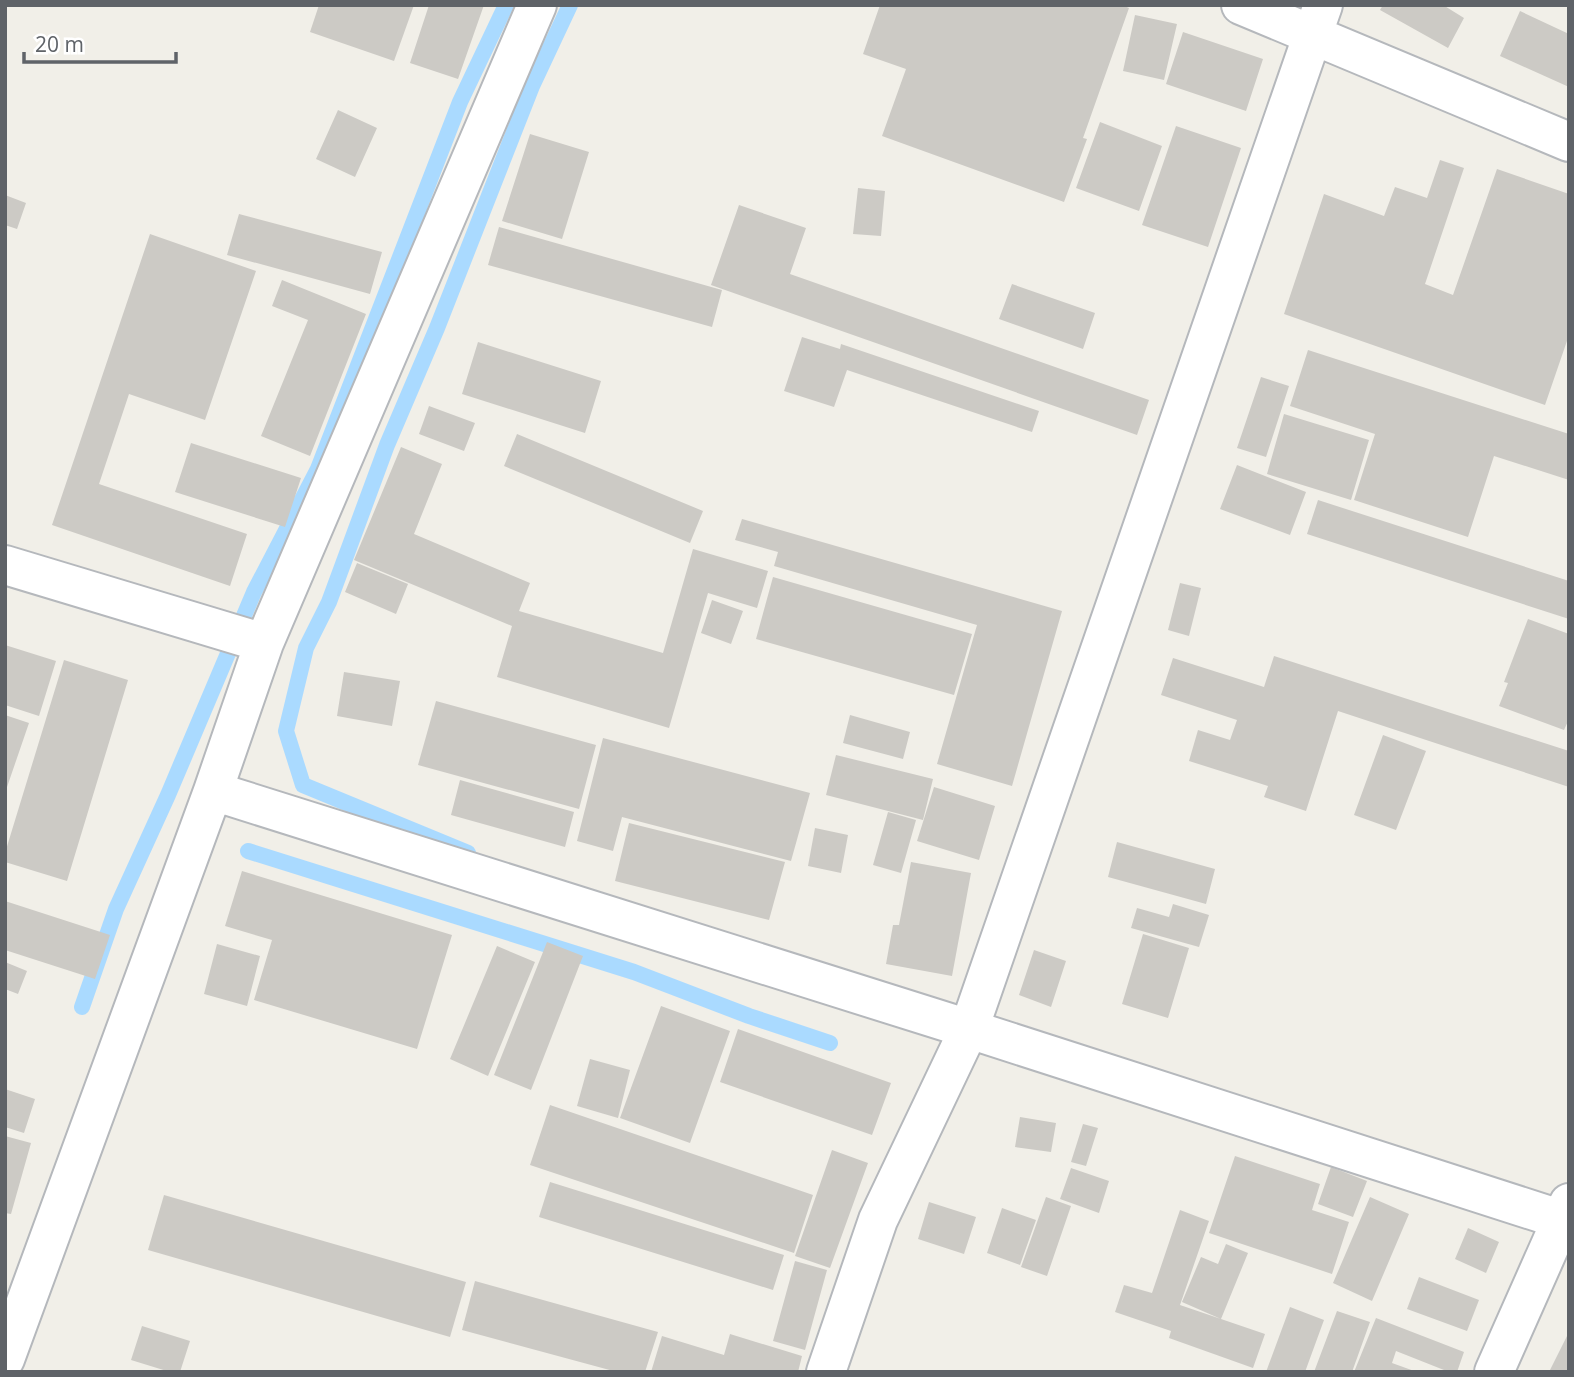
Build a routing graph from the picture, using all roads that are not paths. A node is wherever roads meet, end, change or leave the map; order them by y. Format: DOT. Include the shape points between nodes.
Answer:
graph roads {
  1 [pos="537,5"];
  2 [pos="1241,5"];
  3 [pos="1318,21"];
  4 [pos="1569,142"];
  5 [pos="5,565"];
  6 [pos="264,643"];
  7 [pos="213,791"];
  8 [pos="969,1029"];
  9 [pos="1566,1215"];
  10 [pos="5,1359"];
  11 [pos="825,1372"];
  12 [pos="1494,1372"];
  1 -- 6 [label="street"];
  2 -- 3 [label="street"];
  3 -- 4 [label="street"];
  3 -- 8 [label="street"];
  5 -- 6 [label="street"];
  6 -- 7 [label="street"];
  7 -- 8 [label="street"];
  7 -- 10 [label="street"];
  8 -- 9 [label="street"];
  8 -- 11 [label="street" via="878,1220"];
  9 -- 12 [label="street"];
}
